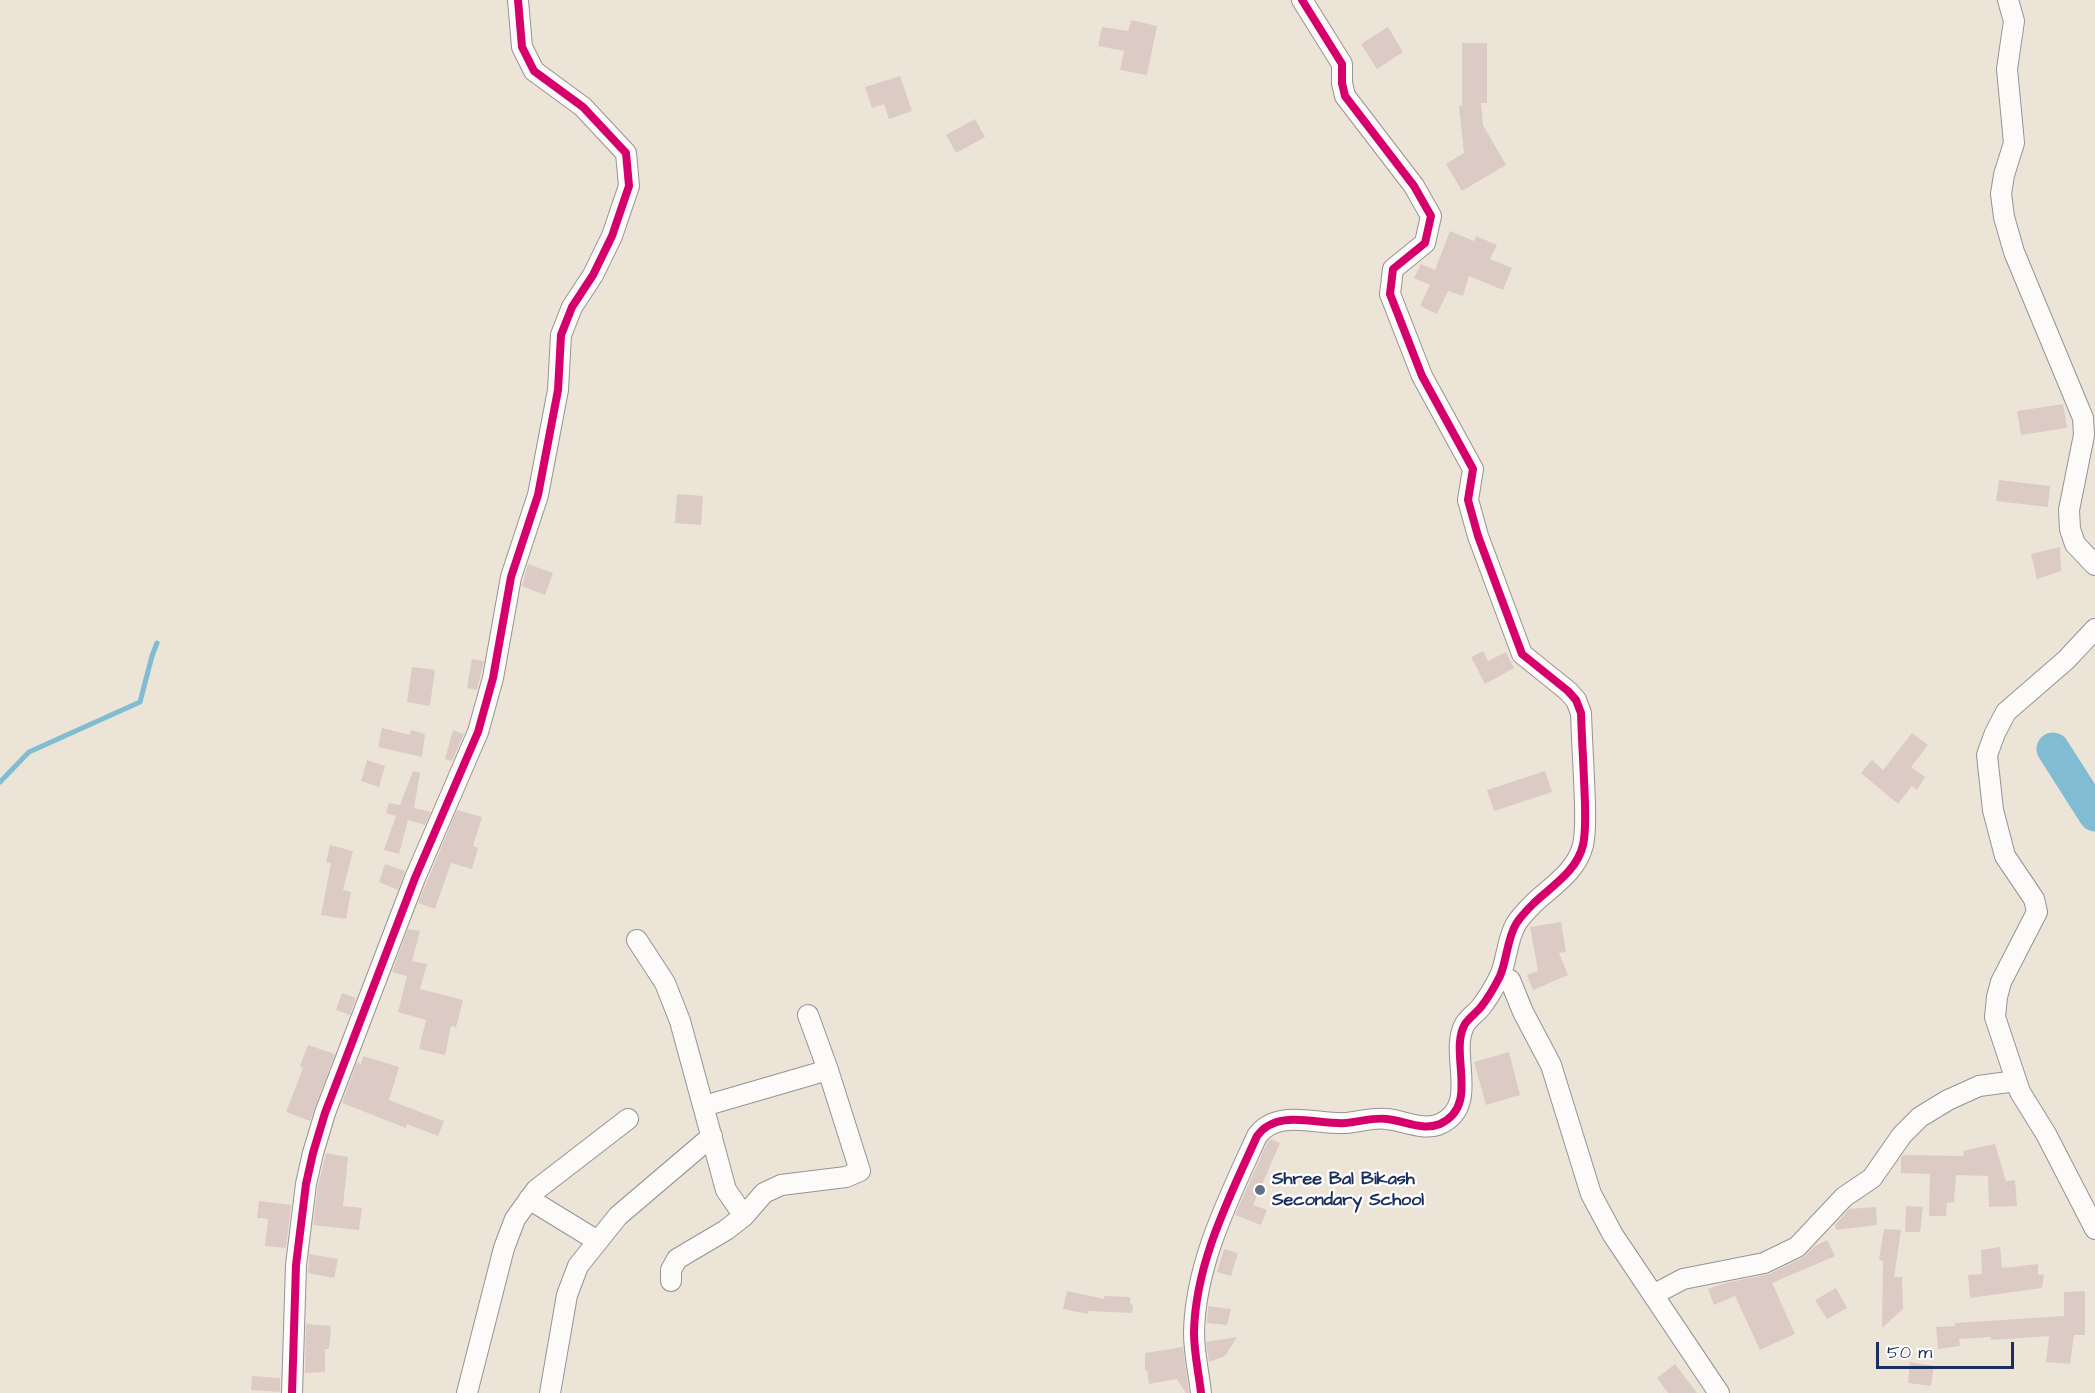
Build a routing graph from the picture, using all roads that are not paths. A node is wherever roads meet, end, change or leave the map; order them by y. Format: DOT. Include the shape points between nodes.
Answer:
graph roads {
  1 [pos="518,0"];
  2 [pos="1302,0"];
  3 [pos="2008,0"];
  4 [pos="2095,565"];
  5 [pos="2095,629"];
  6 [pos="637,940"];
  7 [pos="1500,976"];
  8 [pos="808,1015"];
  9 [pos="828,1070"];
  10 [pos="2016,1081"];
  11 [pos="704,1106"];
  12 [pos="628,1119"];
  13 [pos="712,1136"];
  14 [pos="530,1199"];
  15 [pos="744,1215"];
  16 [pos="2095,1229"];
  17 [pos="596,1240"];
  18 [pos="671,1281"];
  19 [pos="1653,1295"];
  20 [pos="292,1393"];
  21 [pos="467,1393"];
  22 [pos="550,1393"];
  23 [pos="1201,1393"];
  24 [pos="1719,1393"];
  1 -- 20 [label="street" via="522,47 534,71 583,107 626,153 629,186 612,236 572,307 561,335 558,390 538,495 511,577 493,678 478,732 415,878 313,1153 296,1265"];
  2 -- 7 [label="street" via="1342,64 1345,96 1414,186 1431,216 1425,243 1393,269 1390,294 1422,376 1473,469 1468,500 1522,654 1568,691 1581,713 1585,825 1582,846 1566,874 1515,924"];
  3 -- 4 [label="street" via="2014,21 2007,69 2014,143 2001,194 2004,217 2014,252 2083,418 2084,435 2069,510 2070,529 2075,544"];
  5 -- 10 [label="street" via="2006,712 1987,755 1993,810 2005,856 2034,899 2037,912 1997,997 1995,1017"];
  6 -- 11 [label="street" via="665,983 680,1020"];
  7 -- 19 [label="street" via="1510,980 1551,1065 1591,1194"];
  7 -- 23 [label="street" via="1461,1034 1458,1046 1462,1089 1452,1116 1443,1123 1416,1126 1385,1118 1345,1124 1288,1119 1263,1127 1217,1230 1199,1291 1194,1334"];
  8 -- 9 [label="street"];
  9 -- 11 [label="street"];
  9 -- 15 [label="street" via="860,1172 781,1185 764,1193"];
  10 -- 16 [label="street"];
  10 -- 19 [label="street" via="1979,1086 1920,1117 1902,1135 1872,1178 1836,1204 1797,1247 1764,1263 1683,1279"];
  11 -- 13 [label="street"];
  12 -- 14 [label="street" via="536,1190"];
  13 -- 15 [label="street" via="726,1190"];
  13 -- 17 [label="street" via="618,1216"];
  14 -- 17 [label="street"];
  14 -- 21 [label="street" via="515,1219 504,1248"];
  15 -- 18 [label="street" via="677,1258 670,1270"];
  17 -- 22 [label="street" via="578,1266 567,1295"];
  19 -- 24 [label="street"];
}
